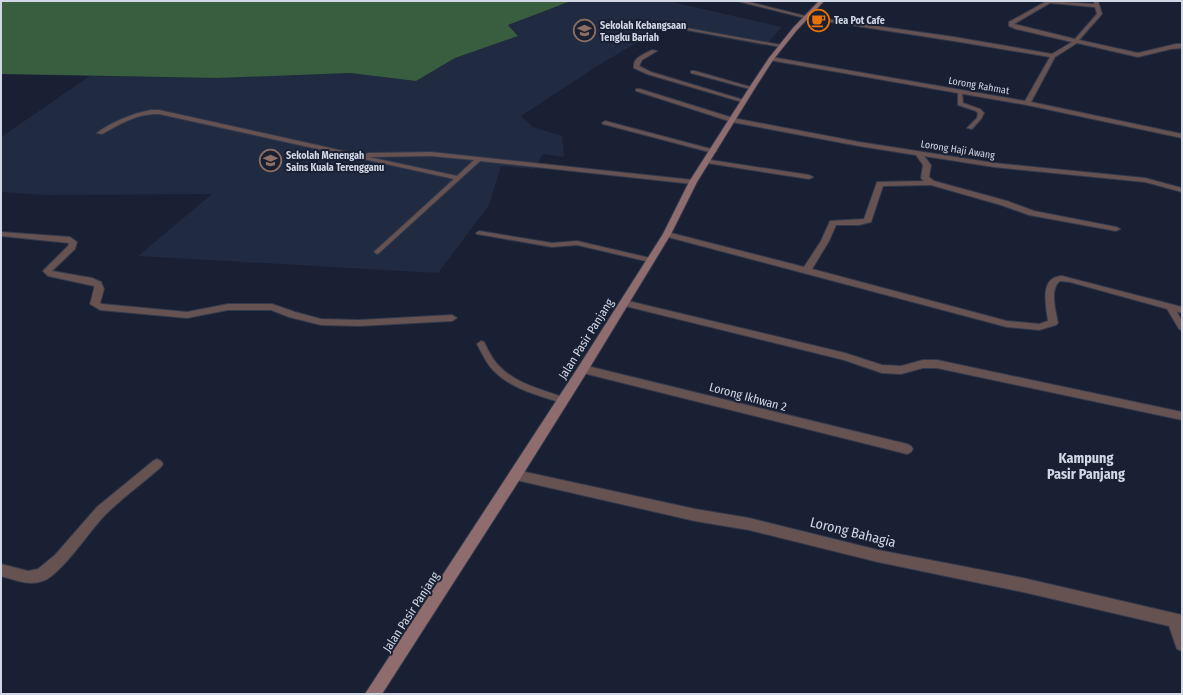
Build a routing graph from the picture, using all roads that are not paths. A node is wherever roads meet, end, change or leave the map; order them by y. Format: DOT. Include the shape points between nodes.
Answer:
graph roads {
  1 [pos="739,1"];
  2 [pos="822,1"];
  3 [pos="1049,1"];
  4 [pos="1097,4"];
  5 [pos="805,17"];
  6 [pos="654,23"];
  7 [pos="1075,42"];
  8 [pos="781,46"];
  9 [pos="1182,46"];
  10 [pos="654,51"];
  11 [pos="1053,56"];
  12 [pos="771,58"];
  13 [pos="692,72"];
  14 [pos="752,88"];
  15 [pos="638,90"];
  16 [pos="960,92"];
  17 [pos="744,101"];
  18 [pos="1027,103"];
  19 [pos="732,120"];
  20 [pos="605,123"];
  21 [pos="970,128"];
  22 [pos="100,133"];
  23 [pos="1182,136"];
  24 [pos="713,151"];
  25 [pos="918,153"];
  26 [pos="354,155"];
  27 [pos="479,159"];
  28 [pos="707,160"];
  29 [pos="809,177"];
  30 [pos="458,178"];
  31 [pos="693,182"];
  32 [pos="931,183"];
  33 [pos="1182,190"];
  34 [pos="1116,228"];
  35 [pos="479,233"];
  36 [pos="1,234"];
  37 [pos="667,234"];
  38 [pos="377,252"];
  39 [pos="650,260"];
  40 [pos="807,270"];
  41 [pos="624,303"];
  42 [pos="1170,307"];
  43 [pos="1182,310"];
  44 [pos="452,318"];
  45 [pos="1182,327"];
  46 [pos="481,344"];
  47 [pos="583,369"];
  48 [pos="563,400"];
  49 [pos="1182,416"];
  50 [pos="907,449"];
  51 [pos="157,464"];
  52 [pos="516,475"];
  53 [pos="1,570"];
  54 [pos="1178,621"];
  55 [pos="1182,644"];
  56 [pos="373,694"];
  1 -- 5 [label="street"];
  2 -- 5 [label="main road, Jalan Pasir Panjang"];
  3 -- 4 [label="street"];
  3 -- 7 [label="street" via="1011,25"];
  4 -- 7 [label="street" via="1100,14"];
  5 -- 8 [label="main road, Jalan Pasir Panjang"];
  5 -- 11 [label="street"];
  6 -- 8 [label="lane"];
  7 -- 9 [label="street" via="1138,55"];
  7 -- 11 [label="street"];
  8 -- 12 [label="main road, Jalan Pasir Panjang"];
  10 -- 17 [label="street" via="639,58 636,67"];
  11 -- 18 [label="street"];
  12 -- 14 [label="main road, Jalan Pasir Panjang"];
  12 -- 16 [label="street, Lorong Rahmat"];
  13 -- 14 [label="lane"];
  14 -- 17 [label="main road, Jalan Pasir Panjang"];
  15 -- 19 [label="street, Lorong Haji Awang"];
  16 -- 18 [label="street, Lorong Rahmat"];
  16 -- 21 [label="lane" via="960,104 981,113"];
  17 -- 19 [label="main road, Jalan Pasir Panjang"];
  18 -- 23 [label="street, Lorong Rahmat"];
  19 -- 24 [label="main road, Jalan Pasir Panjang"];
  19 -- 25 [label="street, Lorong Haji Awang"];
  20 -- 24 [label="street"];
  22 -- 26 [label="lane" via="143,112 151,111"];
  24 -- 28 [label="main road, Jalan Pasir Panjang"];
  25 -- 32 [label="street" via="927,165 925,178"];
  25 -- 33 [label="street, Lorong Haji Awang" via="994,165 1145,180"];
  26 -- 27 [label="lane" via="431,154"];
  26 -- 30 [label="lane"];
  27 -- 30 [label="lane"];
  27 -- 31 [label="lane"];
  28 -- 29 [label="street"];
  28 -- 31 [label="main road, Jalan Pasir Panjang"];
  30 -- 38 [label="lane"];
  31 -- 37 [label="main road, Jalan Pasir Panjang"];
  32 -- 34 [label="street" via="1032,213"];
  32 -- 40 [label="street" via="880,184 868,220 860,223 833,223"];
  35 -- 39 [label="lane" via="552,245 577,243"];
  36 -- 44 [label="street" via="73,242 72,247 47,271 98,284 95,304 100,307 187,315 228,307 272,307 321,322 360,323"];
  37 -- 39 [label="main road, Jalan Pasir Panjang"];
  37 -- 40 [label="street"];
  39 -- 41 [label="main road, Jalan Pasir Panjang"];
  40 -- 42 [label="street" via="1007,324 1027,327 1053,323 1050,289 1052,282 1057,279 1079,282"];
  41 -- 47 [label="main road, Jalan Pasir Panjang"];
  41 -- 49 [label="street" via="844,357 882,369 901,370 923,364 937,364"];
  42 -- 43 [label="street"];
  42 -- 45 [label="lane"];
  46 -- 48 [label="lane" via="491,363 509,380"];
  47 -- 48 [label="main road, Jalan Pasir Panjang"];
  47 -- 50 [label="street, Lorong Ikhwan 2"];
  48 -- 52 [label="main road, Jalan Pasir Panjang"];
  51 -- 53 [label="street" via="101,511 60,559 42,575 28,577"];
  52 -- 54 [label="street, Lorong Bahagia" via="695,515 749,524 878,556"];
  52 -- 56 [label="main road, Jalan Pasir Panjang"];
  54 -- 55 [label="street"];
}
